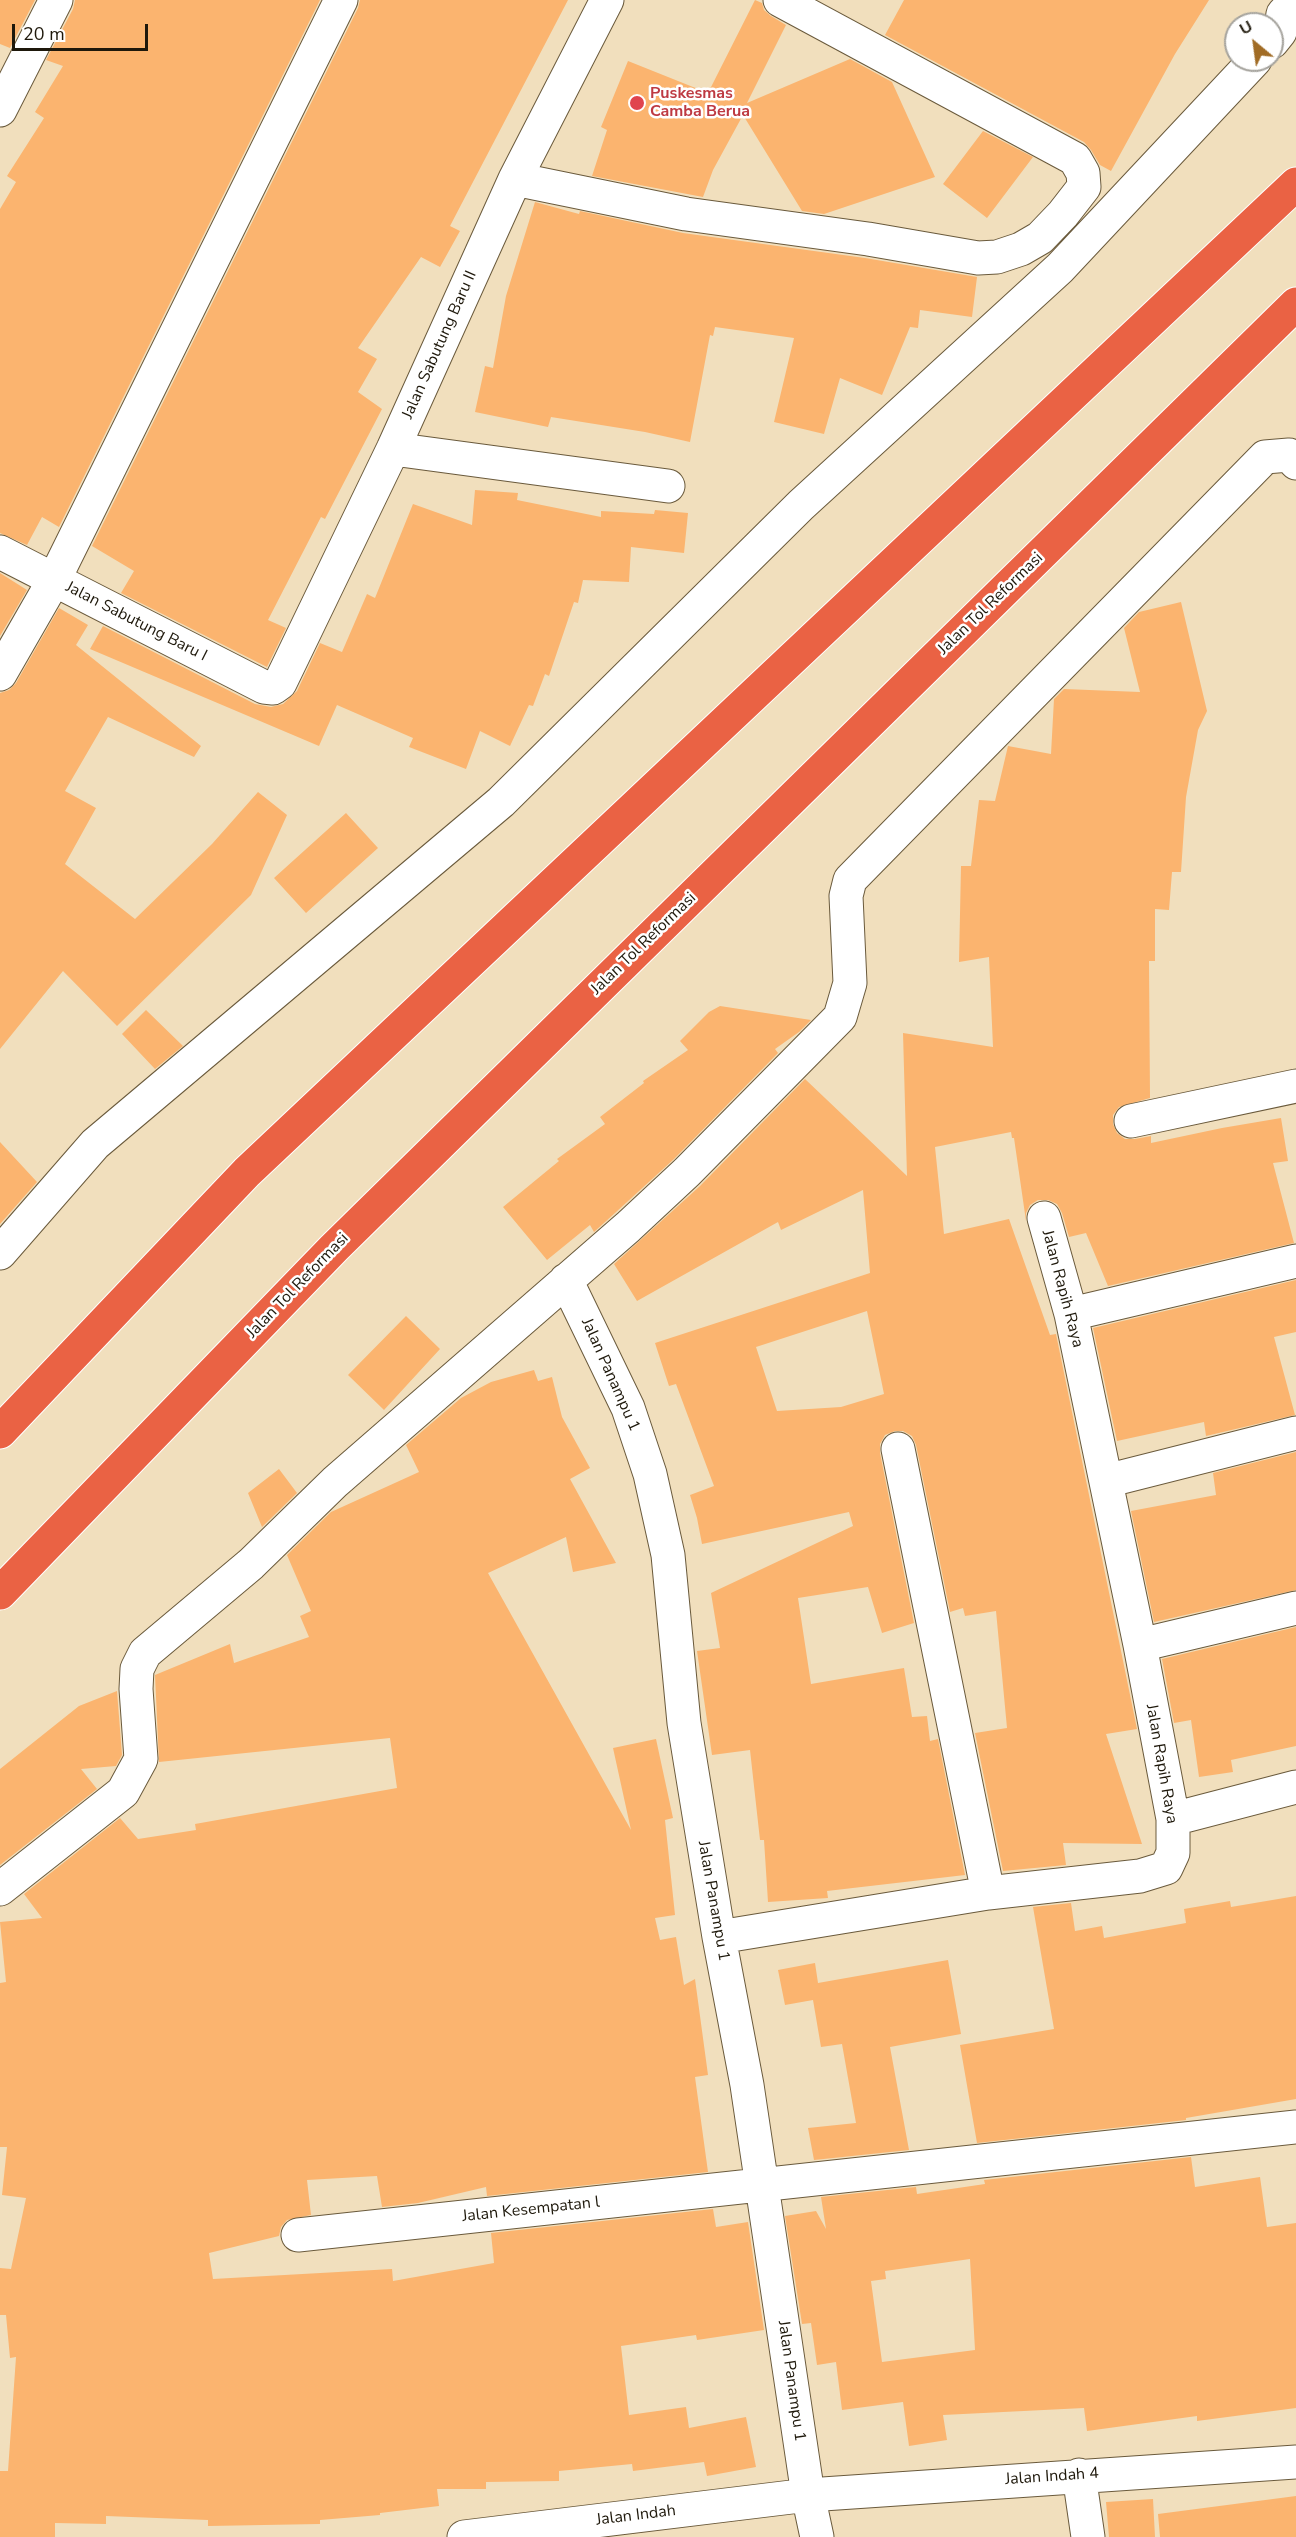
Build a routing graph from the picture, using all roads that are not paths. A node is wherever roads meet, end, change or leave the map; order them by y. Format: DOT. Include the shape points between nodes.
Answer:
graph roads {
  1 [pos="56,0"];
  2 [pos="340,0"];
  3 [pos="607,0"];
  4 [pos="780,0"];
  5 [pos="1296,0"];
  6 [pos="1284,13"];
  7 [pos="1244,72"];
  8 [pos="0,110"];
  9 [pos="515,179"];
  10 [pos="1289,190"];
  11 [pos="1296,304"];
  12 [pos="393,449"];
  13 [pos="1290,452"];
  14 [pos="668,486"];
  15 [pos="0,552"];
  16 [pos="54,580"];
  17 [pos="0,674"];
  18 [pos="273,688"];
  19 [pos="1296,1086"];
  20 [pos="1131,1121"];
  21 [pos="1044,1218"];
  22 [pos="0,1253"];
  23 [pos="1296,1261"];
  24 [pos="566,1280"];
  25 [pos="1071,1314"];
  26 [pos="0,1432"];
  27 [pos="1296,1433"];
  28 [pos="898,1449"];
  29 [pos="1106,1481"];
  30 [pos="0,1593"];
  31 [pos="1296,1608"];
  32 [pos="1140,1645"];
  33 [pos="1296,1787"];
  34 [pos="1173,1819"];
  35 [pos="0,1889"];
  36 [pos="988,1893"];
  37 [pos="719,1937"];
  38 [pos="1296,2127"];
  39 [pos="763,2186"];
  40 [pos="298,2235"];
  41 [pos="1296,2462"];
  42 [pos="1079,2475"];
  43 [pos="808,2494"];
  44 [pos="464,2537"];
  45 [pos="817,2537"];
  46 [pos="1088,2537"];
  1 -- 8 [label="street"];
  2 -- 16 [label="street"];
  3 -- 9 [label="street, Jalan Sabutung Baru II"];
  4 -- 9 [label="street" via="1075,159 1083,173 1084,187 1040,237 1021,249 978,258 686,214"];
  5 -- 6 [label="street"];
  7 -- 22 [label="street" via="1060,268 801,505 501,802 95,1144"];
  9 -- 12 [label="street, Jalan Sabutung Baru II"];
  10 -- 26 [label="highway" via="247,1172"];
  11 -- 30 [label="highway, Jalan Tol Reformasi" via="334,1248"];
  12 -- 14 [label="street"];
  12 -- 18 [label="street, Jalan Sabutung Baru II" via="286,674"];
  13 -- 24 [label="street" via="1265,457 856,873 846,896 850,983 840,1017 687,1172"];
  15 -- 16 [label="street, Jalan Sabutung Baru I"];
  16 -- 17 [label="street"];
  16 -- 18 [label="street, Jalan Sabutung Baru I" via="264,687"];
  19 -- 20 [label="street"];
  21 -- 25 [label="street, Jalan Rapih Raya"];
  23 -- 25 [label="street"];
  24 -- 35 [label="street" via="335,1482 251,1564 145,1653 137,1669 136,1689 141,1759 123,1792"];
  24 -- 37 [label="street, Jalan Panampu 1" via="628,1408 655,1497 668,1555 684,1724"];
  25 -- 29 [label="street, Jalan Rapih Raya"];
  27 -- 29 [label="street"];
  28 -- 36 [label="street"];
  29 -- 32 [label="street, Jalan Rapih Raya"];
  31 -- 32 [label="street"];
  32 -- 34 [label="street, Jalan Rapih Raya"];
  33 -- 34 [label="street"];
  34 -- 36 [label="street, Jalan Rapih Raya" via="1173,1853 1166,1868"];
  36 -- 37 [label="street, Jalan Rapih Raya"];
  37 -- 39 [label="street, Jalan Panampu 1"];
  38 -- 39 [label="street, Jalan Kesempatan l"];
  39 -- 40 [label="street, Jalan Kesempatan l"];
  39 -- 43 [label="street, Jalan Panampu 1"];
  41 -- 42 [label="street, Jalan Indah 4"];
  42 -- 43 [label="street, Jalan Indah 4"];
  42 -- 46 [label="street"];
  43 -- 44 [label="street, Jalan Indah"];
  43 -- 45 [label="street, Jalan Panampu 1"];
}
